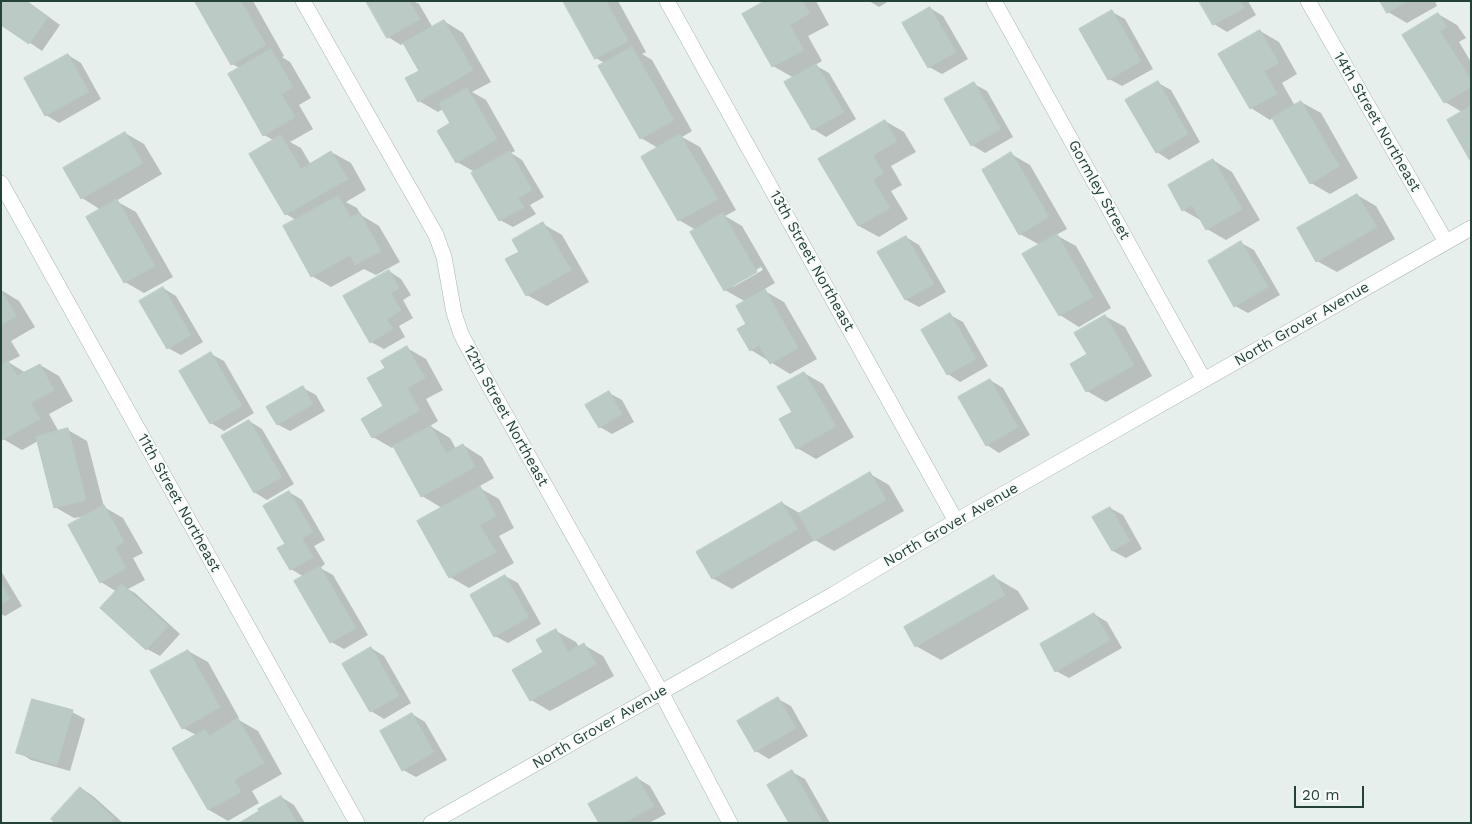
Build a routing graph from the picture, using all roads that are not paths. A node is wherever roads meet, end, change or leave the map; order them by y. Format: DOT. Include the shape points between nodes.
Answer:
graph roads {
  1 [pos="303,1"];
  2 [pos="667,1"];
  3 [pos="994,1"];
  4 [pos="1308,1"];
  5 [pos="1,183"];
  6 [pos="1471,228"];
  7 [pos="1446,242"];
  8 [pos="1204,380"];
  9 [pos="956,521"];
  10 [pos="661,692"];
  11 [pos="357,823"];
  12 [pos="432,823"];
  13 [pos="730,823"];
  1 -- 10 [label="street, 12th Street Northeast" via="436,235 461,334"];
  2 -- 9 [label="street, 13th Street Northeast"];
  3 -- 8 [label="street, Gormley Street"];
  4 -- 7 [label="street, 14th Street Northeast"];
  5 -- 11 [label="street, 11th Street Northeast"];
  6 -- 7 [label="street, North Grover Avenue"];
  7 -- 8 [label="street, North Grover Avenue"];
  8 -- 9 [label="street, North Grover Avenue"];
  9 -- 10 [label="street, North Grover Avenue"];
  10 -- 12 [label="street, North Grover Avenue"];
  10 -- 13 [label="street, 12th Street Northeast"];
}
